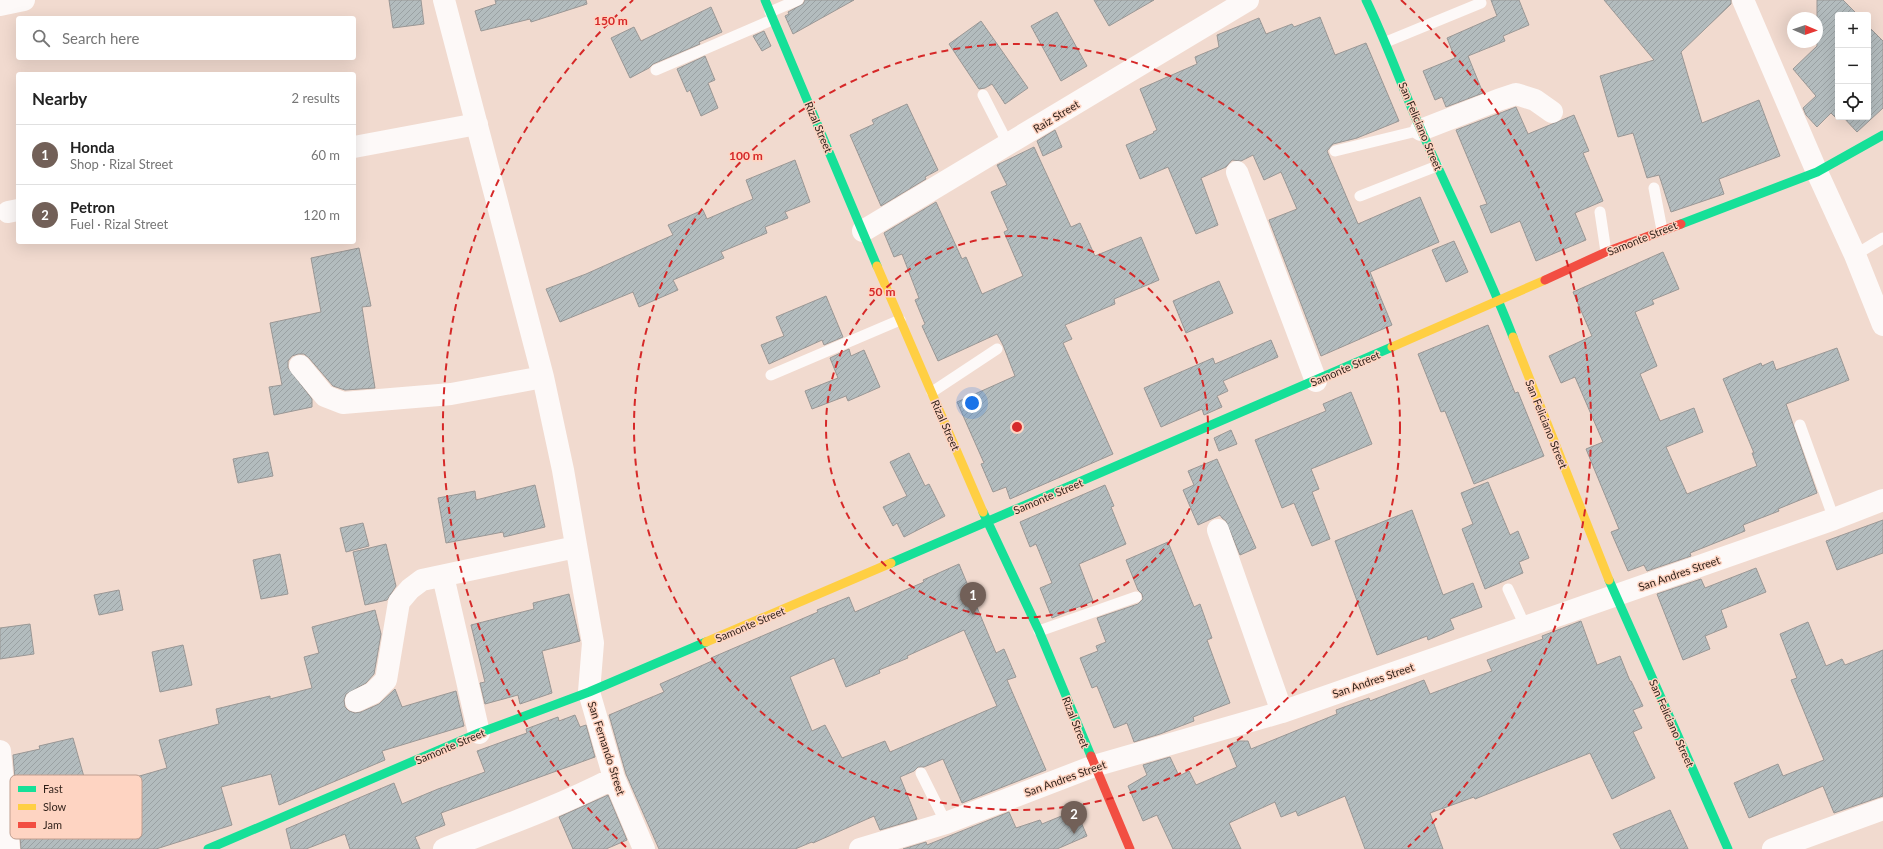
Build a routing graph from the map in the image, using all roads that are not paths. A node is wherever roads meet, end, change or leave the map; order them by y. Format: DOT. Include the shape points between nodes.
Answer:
graph roads {
  1 [pos="24,0"];
  2 [pos="444,0"];
  3 [pos="765,0"];
  4 [pos="798,0"];
  5 [pos="1248,0"];
  6 [pos="1366,0"];
  7 [pos="1743,0"];
  8 [pos="1481,3"];
  9 [pos="0,5"];
  10 [pos="771,16"];
  11 [pos="1386,42"];
  12 [pos="656,70"];
  13 [pos="983,95"];
  14 [pos="1552,112"];
  15 [pos="477,124"];
  16 [pos="1421,130"];
  17 [pos="1883,136"];
  18 [pos="1008,144"];
  19 [pos="356,147"];
  20 [pos="1335,151"];
  21 [pos="1437,166"];
  22 [pos="1237,172"];
  23 [pos="1817,172"];
  24 [pos="1654,188"];
  25 [pos="1360,196"];
  26 [pos="1600,212"];
  27 [pos="1662,230"];
  28 [pos="863,232"];
  29 [pos="1883,238"];
  30 [pos="1606,252"];
  31 [pos="1855,255"];
  32 [pos="1499,301"];
  33 [pos="900,320"];
  34 [pos="1883,325"];
  35 [pos="997,349"];
  36 [pos="300,366"];
  37 [pos="770,375"];
  38 [pos="543,377"];
  39 [pos="1316,381"];
  40 [pos="932,392"];
  41 [pos="1800,425"];
  42 [pos="1883,500"];
  43 [pos="1834,519"];
  44 [pos="988,522"];
  45 [pos="1218,530"];
  46 [pos="576,547"];
  47 [pos="443,576"];
  48 [pos="1508,588"];
  49 [pos="1615,595"];
  50 [pos="1136,597"];
  51 [pos="1525,626"];
  52 [pos="1039,631"];
  53 [pos="590,692"];
  54 [pos="356,701"];
  55 [pos="1282,712"];
  56 [pos="480,733"];
  57 [pos="0,762"];
  58 [pos="1094,766"];
  59 [pos="921,773"];
  60 [pos="614,778"];
  61 [pos="1883,809"];
  62 [pos="946,823"];
  63 [pos="9,849"];
  64 [pos="208,849"];
  65 [pos="444,849"];
  66 [pos="644,849"];
  67 [pos="860,849"];
  68 [pos="1130,849"];
  69 [pos="1728,849"];
  70 [pos="1773,849"];
  1 -- 9 [label="street"];
  2 -- 15 [label="street, San Fernando Street"];
  3 -- 10 [label="main road, Rizal Street"];
  4 -- 10 [label="lane"];
  5 -- 18 [label="street, Raiz Street"];
  6 -- 11 [label="main road, San Feliciano Street"];
  7 -- 23 [label="street"];
  8 -- 11 [label="lane"];
  10 -- 12 [label="lane"];
  10 -- 28 [label="main road, Rizal Street"];
  11 -- 16 [label="main road, San Feliciano Street"];
  13 -- 18 [label="lane"];
  14 -- 16 [label="street" via="1535,100 1516,94"];
  15 -- 19 [label="street"];
  15 -- 38 [label="street, San Fernando Street"];
  16 -- 20 [label="lane"];
  16 -- 21 [label="main road, San Feliciano Street"];
  17 -- 23 [label="main road, Samonte Street"];
  18 -- 28 [label="street, Raiz Street"];
  21 -- 25 [label="lane"];
  21 -- 32 [label="main road, San Feliciano Street"];
  22 -- 39 [label="street"];
  23 -- 27 [label="main road, Samonte Street"];
  23 -- 31 [label="street"];
  24 -- 27 [label="lane"];
  26 -- 30 [label="lane"];
  27 -- 30 [label="main road, Samonte Street"];
  28 -- 33 [label="main road, Rizal Street"];
  29 -- 31 [label="lane"];
  30 -- 32 [label="main road, Samonte Street"];
  31 -- 34 [label="street"];
  32 -- 39 [label="main road, Samonte Street"];
  32 -- 49 [label="main road, San Feliciano Street"];
  33 -- 37 [label="lane"];
  33 -- 40 [label="main road, Rizal Street"];
  35 -- 40 [label="lane"];
  36 -- 38 [label="street" via="325,396 344,403 452,394"];
  38 -- 46 [label="street, San Fernando Street"];
  39 -- 44 [label="main road, Samonte Street"];
  40 -- 44 [label="main road, Rizal Street"];
  41 -- 43 [label="lane"];
  42 -- 43 [label="street, San Andres Street"];
  43 -- 49 [label="street, San Andres Street"];
  44 -- 52 [label="main road, Rizal Street"];
  44 -- 53 [label="main road, Samonte Street"];
  45 -- 55 [label="street"];
  46 -- 47 [label="street"];
  46 -- 53 [label="street, San Fernando Street" via="593,643"];
  47 -- 54 [label="street" via="422,580 399,602 386,680 373,693"];
  47 -- 56 [label="street"];
  48 -- 51 [label="lane"];
  49 -- 51 [label="street, San Andres Street"];
  49 -- 69 [label="main road, San Feliciano Street"];
  50 -- 52 [label="lane"];
  51 -- 55 [label="street, San Andres Street"];
  52 -- 58 [label="main road, Rizal Street"];
  53 -- 56 [label="main road, Samonte Street"];
  53 -- 60 [label="street, San Fernando Street"];
  55 -- 58 [label="street, San Andres Street"];
  56 -- 64 [label="main road, Samonte Street"];
  57 -- 63 [label="street"];
  58 -- 62 [label="street, San Andres Street"];
  58 -- 68 [label="main road, Rizal Street"];
  59 -- 62 [label="lane"];
  60 -- 65 [label="street" via="576,797"];
  60 -- 66 [label="street, San Fernando Street"];
  61 -- 70 [label="street"];
  62 -- 67 [label="street, San Andres Street"];
}
